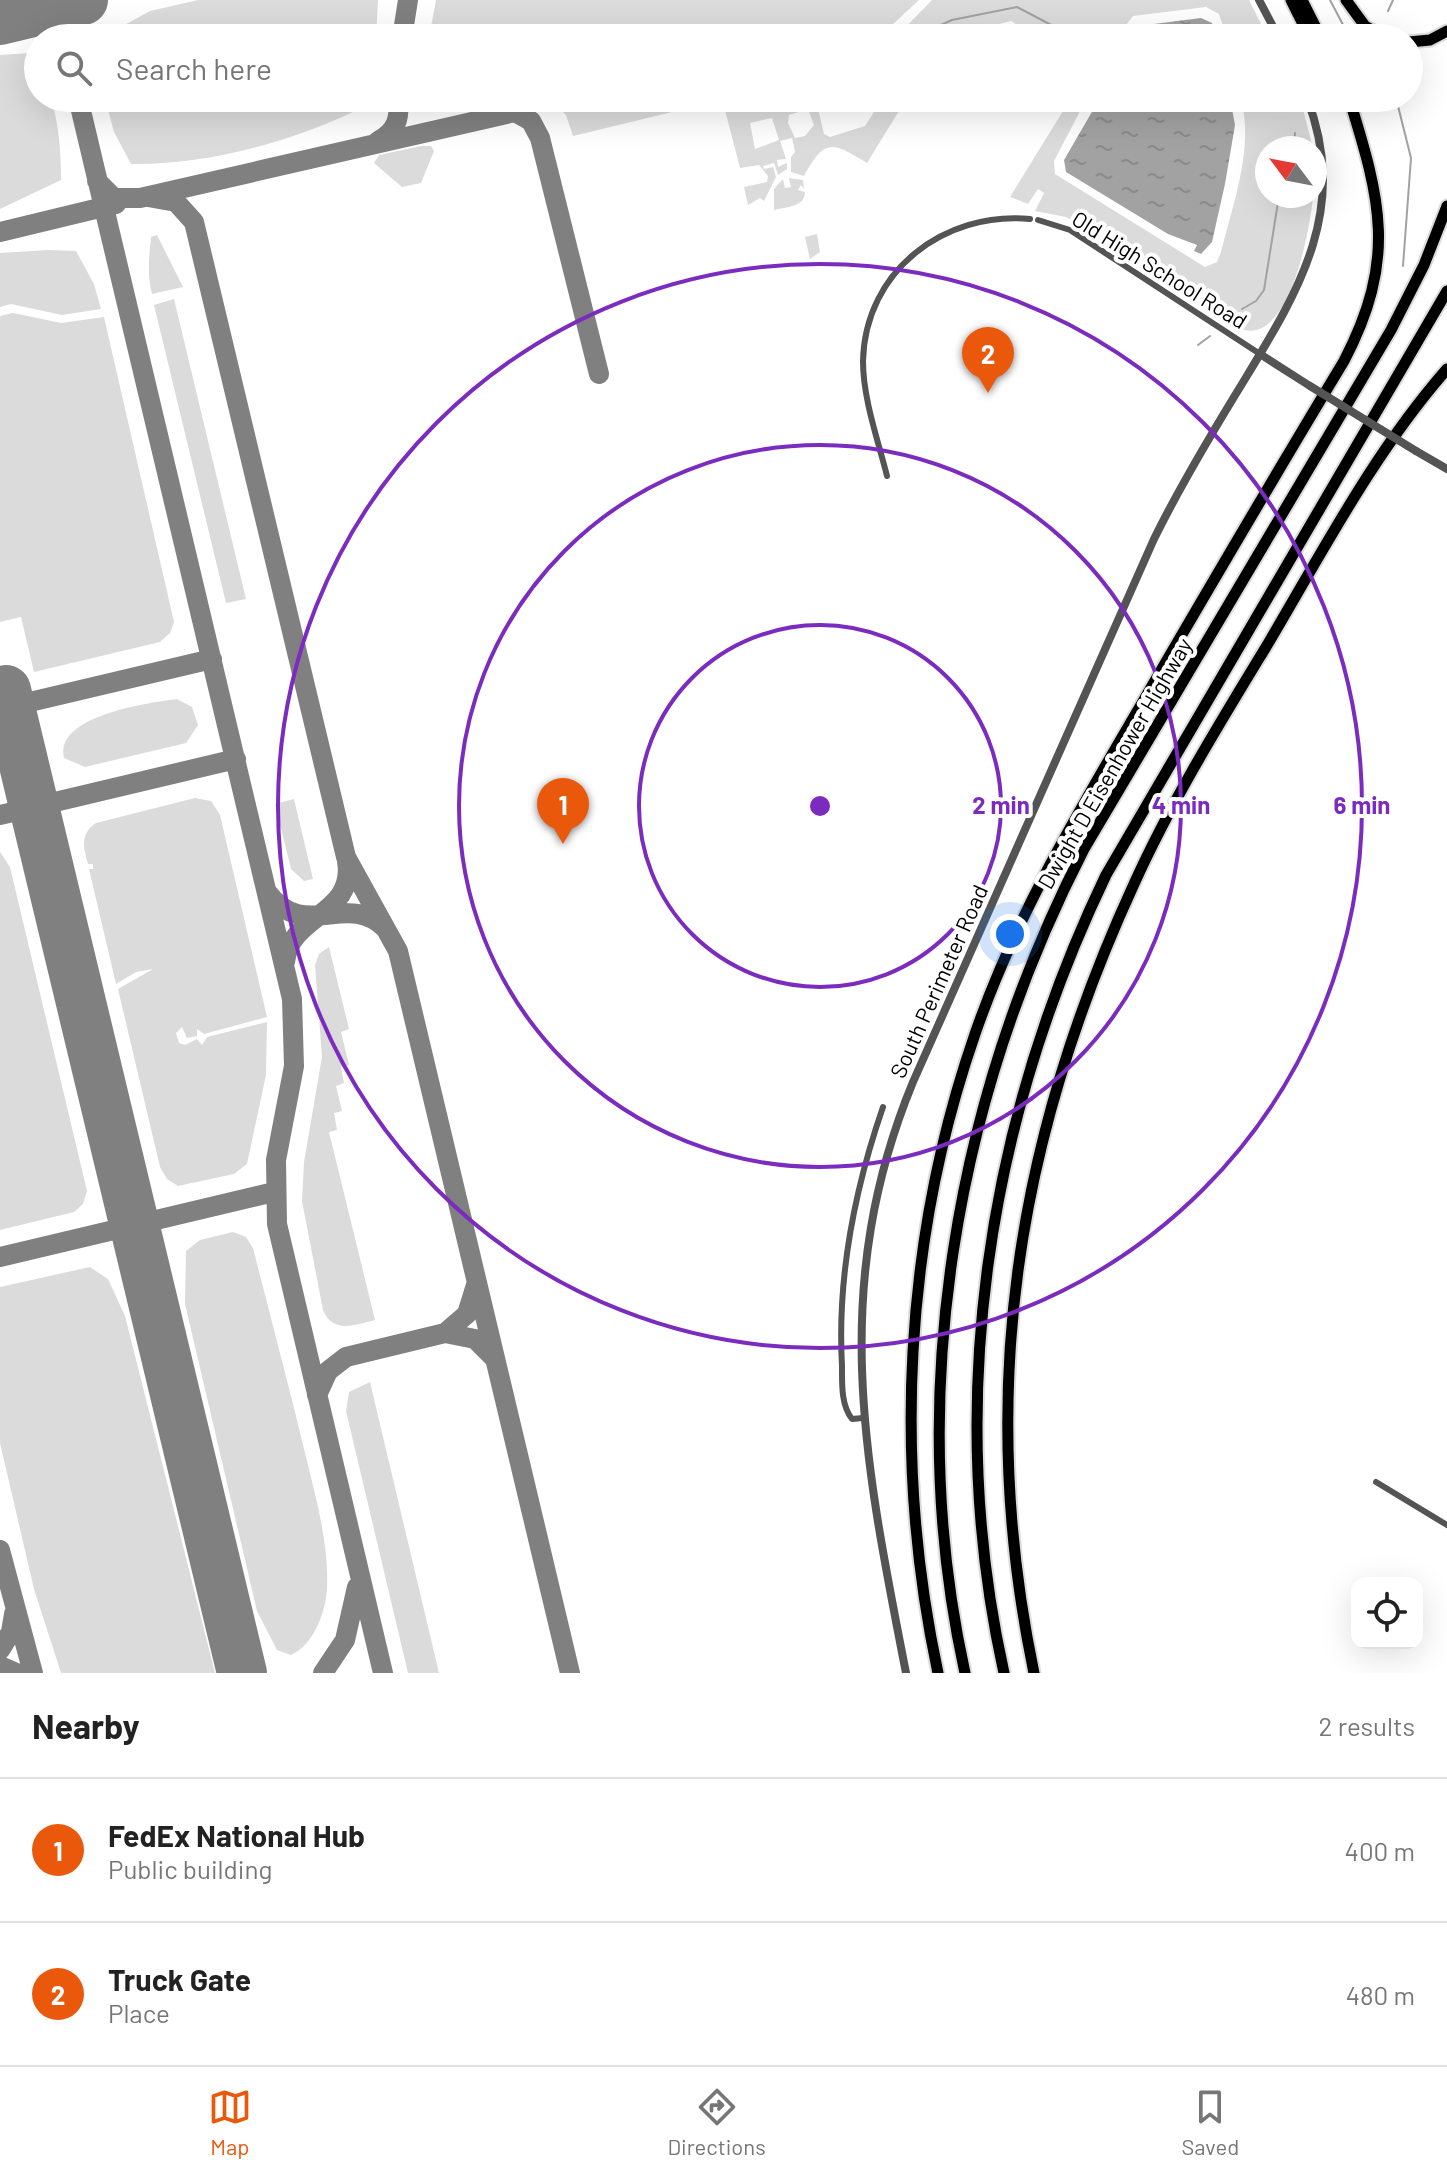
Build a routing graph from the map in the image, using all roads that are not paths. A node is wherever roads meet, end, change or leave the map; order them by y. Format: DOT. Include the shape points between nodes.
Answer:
graph roads {
  1 [pos="1259,0"];
  2 [pos="1291,0"];
  3 [pos="1302,0"];
  4 [pos="1346,0"];
  5 [pos="1272,24"];
  6 [pos="1303,24"];
  7 [pos="1314,24"];
  8 [pos="1364,24"];
  9 [pos="1447,31"];
  10 [pos="1423,41"];
  11 [pos="1310,112"];
  12 [pos="1350,112"];
  13 [pos="1353,112"];
  14 [pos="1355,119"];
  15 [pos="1447,206"];
  16 [pos="1030,219"];
  17 [pos="1038,220"];
  18 [pos="1447,291"];
  19 [pos="1260,354"];
  20 [pos="1447,369"];
  21 [pos="1447,469"];
  22 [pos="887,476"];
  23 [pos="883,1107"];
  24 [pos="863,1418"];
  25 [pos="1376,1482"];
  26 [pos="1447,1525"];
  27 [pos="906,1673"];
  28 [pos="938,1673"];
  29 [pos="965,1673"];
  30 [pos="1004,1673"];
  31 [pos="1034,1673"];
  1 -- 5 [label="street"];
  2 -- 6 [label="highway"];
  3 -- 7 [label="highway"];
  4 -- 8 [label="highway"];
  9 -- 10 [label="highway"];
  11 -- 19 [label="street, South Perimeter Road" via="1322,164 1319,228 1301,283"];
  12 -- 14 [label="highway"];
  13 -- 14 [label="highway"];
  14 -- 28 [label="highway" via="1372,171 1379,217 1376,270 1362,322 1054,855 996,979 954,1105 927,1226 912,1372 916,1527"];
  15 -- 29 [label="highway, Dwight D Eisenhower Highway" via="1391,330 1084,849 1006,1030 966,1180 939,1377 943,1527"];
  16 -- 22 [label="street" via="989,218 959,225 919,248 885,287 867,328 863,359"];
  17 -- 19 [label="street, Old High School Road" via="1070,230"];
  18 -- 30 [label="highway" via="1106,875 1068,959 1031,1064 993,1223 978,1371 979,1500"];
  19 -- 21 [label="street, bridge"];
  19 -- 24 [label="street, South Perimeter Road" via="1163,522 898,1118 866,1251 859,1347"];
  20 -- 31 [label="highway" via="1385,448 1187,780 1116,923 1061,1067 1022,1229 1006,1387 1012,1540"];
  23 -- 24 [label="street" via="859,1188 843,1276 843,1394 852,1419"];
  24 -- 27 [label="street, South Perimeter Road" via="884,1571"];
  25 -- 26 [label="street"];
}
